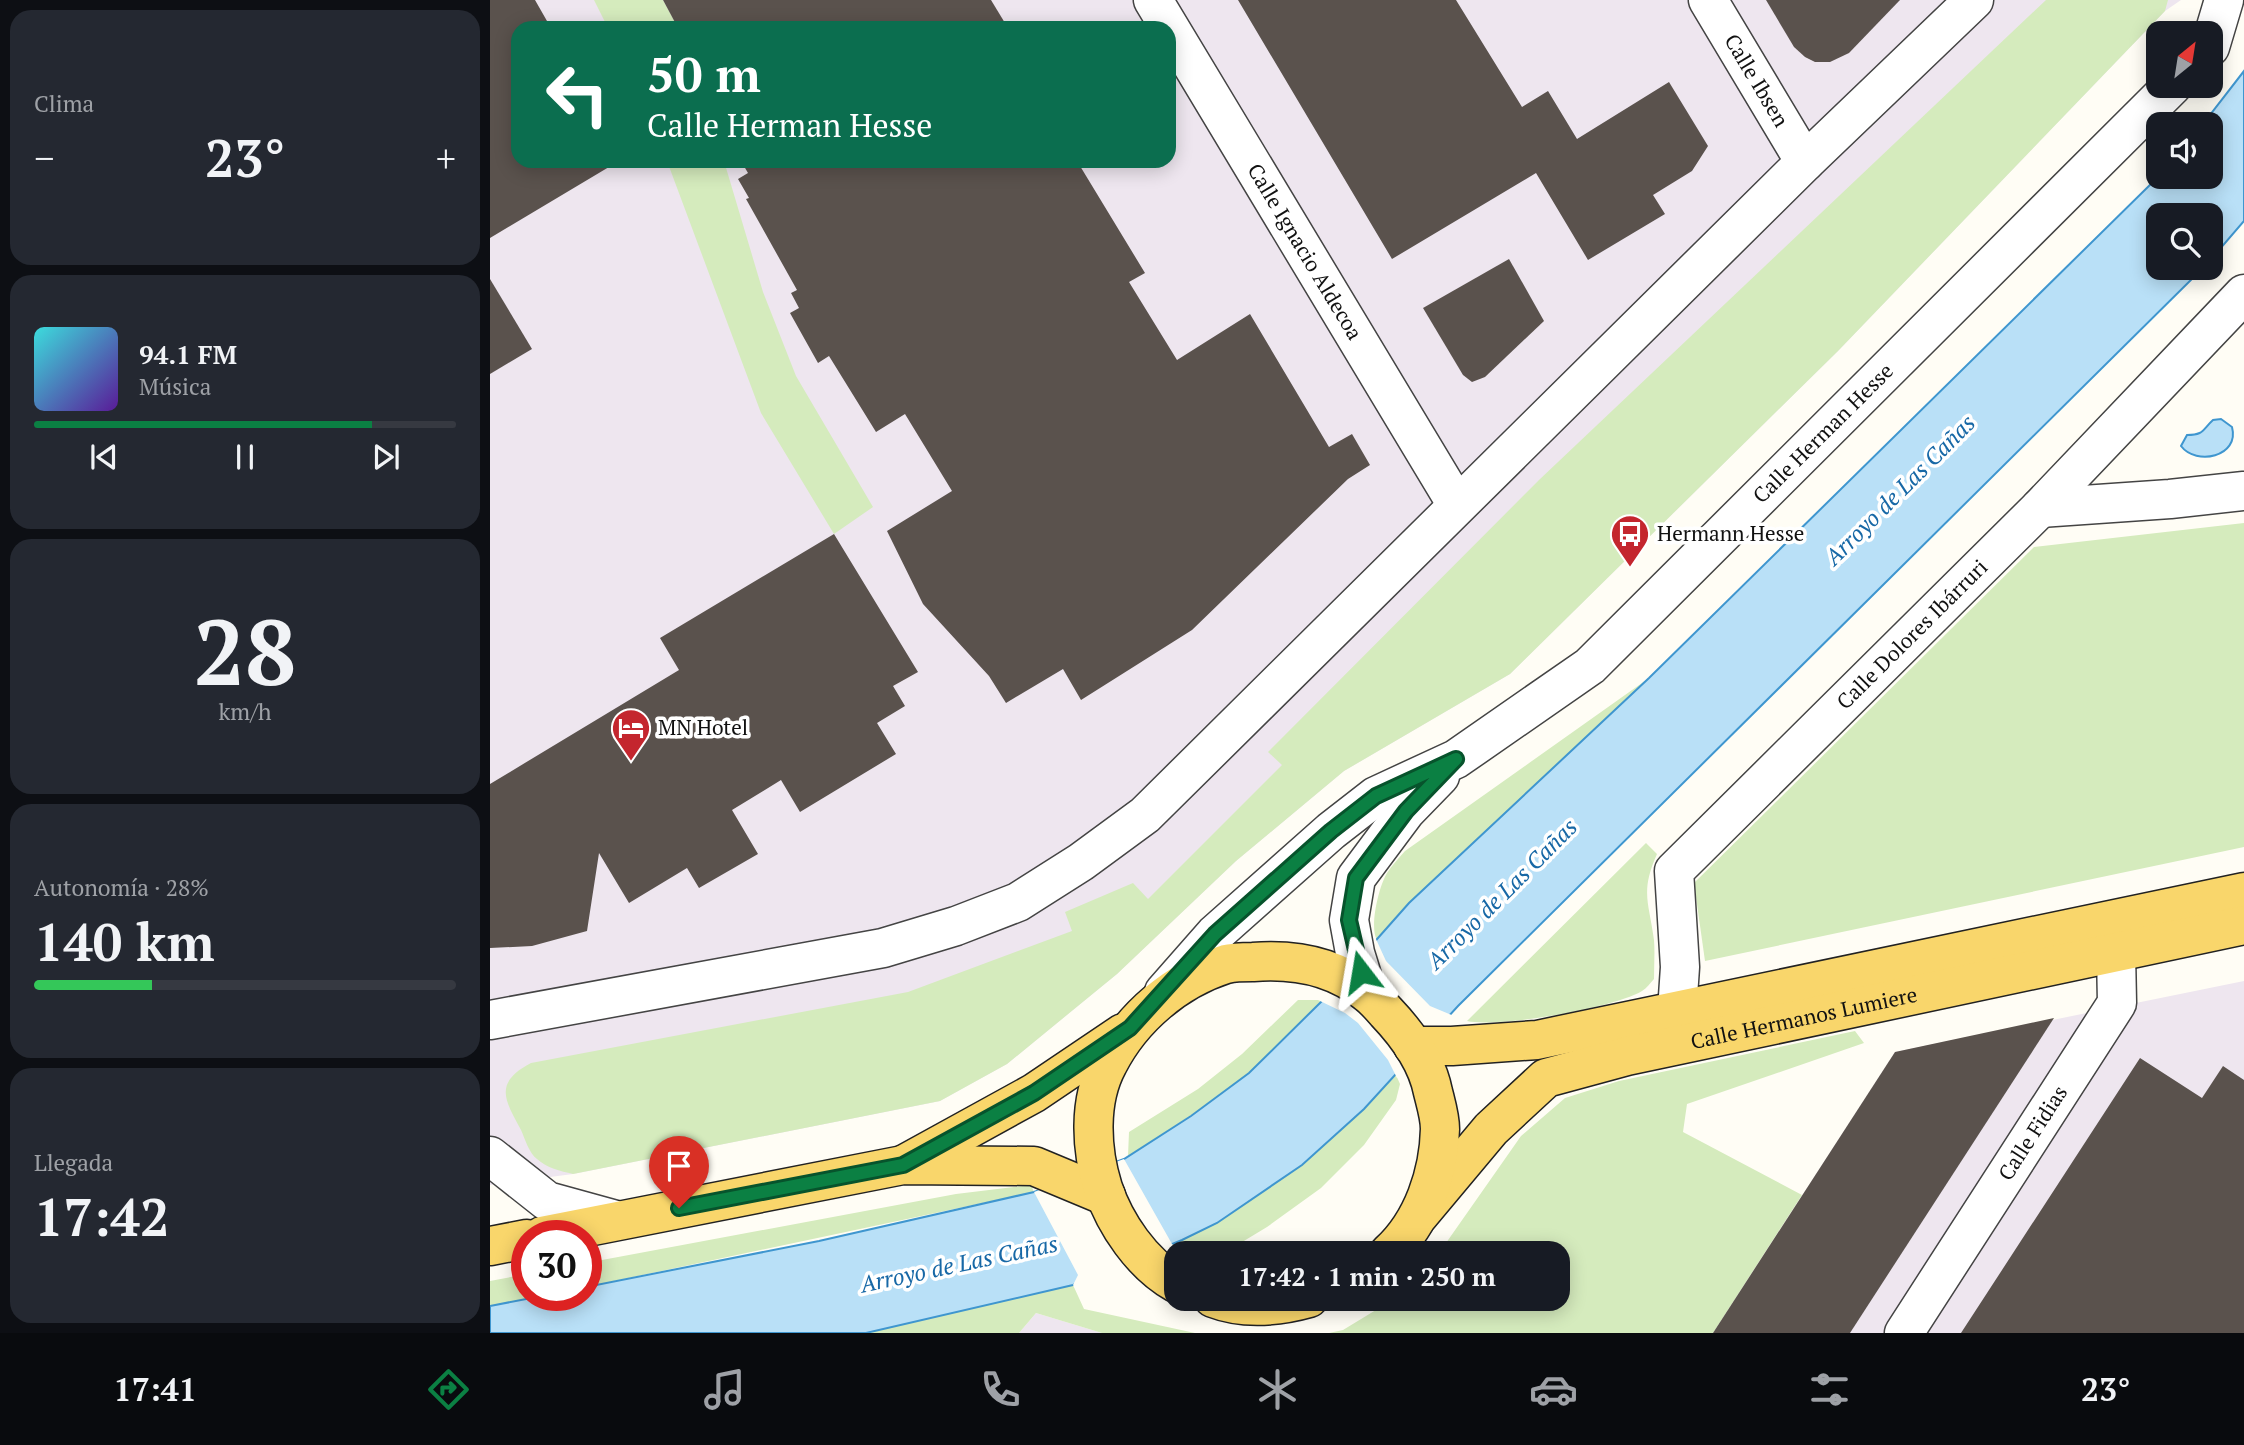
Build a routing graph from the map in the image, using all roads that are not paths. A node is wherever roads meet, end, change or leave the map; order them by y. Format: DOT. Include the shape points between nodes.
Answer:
graph roads {
  1 [pos="1153,0"];
  2 [pos="1708,0"];
  3 [pos="1974,0"];
  4 [pos="2224,0"];
  5 [pos="1166,21"];
  6 [pos="2218,21"];
  7 [pos="1176,38"];
  8 [pos="2160,98"];
  9 [pos="1805,162"];
  10 [pos="2244,294"];
  11 [pos="2244,491"];
  12 [pos="1457,505"];
  13 [pos="2039,508"];
  14 [pos="1456,759"];
  15 [pos="2244,892"];
  16 [pos="2244,925"];
  17 [pos="2113,937"];
  18 [pos="1352,973"];
  19 [pos="1677,1011"];
  20 [pos="1139,1019"];
  21 [pos="490,1020"];
  22 [pos="1425,1051"];
  23 [pos="490,1156"];
  24 [pos="903,1165"];
  25 [pos="1090,1181"];
  26 [pos="1419,1215"];
  27 [pos="616,1220"];
  28 [pos="602,1223"];
  29 [pos="1401,1241"];
  30 [pos="511,1242"];
  31 [pos="490,1246"];
  32 [pos="1164,1274"];
  33 [pos="1904,1333"];
  1 -- 5 [label="street, Calle Ignacio Aldecoa"];
  2 -- 9 [label="street, Calle Ibsen"];
  3 -- 9 [label="street"];
  4 -- 6 [label="street"];
  7 -- 12 [label="street, Calle Ignacio Aldecoa"];
  8 -- 14 [label="street, Calle Herman Hesse" via="1590,667"];
  9 -- 12 [label="street"];
  10 -- 13 [label="street, Calle Dolores Ibárruri"];
  11 -- 13 [label="street"];
  12 -- 21 [label="street" via="1146,814 1018,902 883,948"];
  13 -- 19 [label="street, Calle Dolores Ibárruri" via="1674,871 1680,967"];
  14 -- 18 [label="street, Calle Herman Hesse" via="1406,811 1356,878 1349,920"];
  14 -- 20 [label="street, Calle Herman Hesse" via="1376,796 1331,831 1215,934"];
  15 -- 17 [label="main road, Calle Hermanos Lumiere"];
  16 -- 17 [label="main road, Calle Hermanos Lumiere"];
  17 -- 19 [label="main road, Calle Hermanos Lumiere"];
  17 -- 26 [label="main road, Calle Hermanos Lumiere" via="1546,1078 1492,1129"];
  17 -- 33 [label="street, Calle Fidias" via="2117,1003"];
  18 -- 20 [label="main road" via="1279,960 1228,964 1185,982"];
  18 -- 22 [label="main road"];
  19 -- 22 [label="main road, Calle Hermanos Lumiere" via="1538,1040"];
  20 -- 24 [label="main road, Calle Herman Hesse" via="1034,1093"];
  20 -- 25 [label="main road" via="1106,1066 1095,1106"];
  22 -- 26 [label="main road" via="1440,1126 1436,1167"];
  23 -- 27 [label="street" via="547,1201"];
  24 -- 25 [label="main road, Calle Herman Hesse" via="1034,1166"];
  24 -- 27 [label="main road, Calle Herman Hesse"];
  25 -- 32 [label="main road" via="1153,1267"];
  26 -- 29 [label="main road"];
  27 -- 28 [label="main road, Calle Herman Hesse"];
  30 -- 31 [label="main road"];
}
